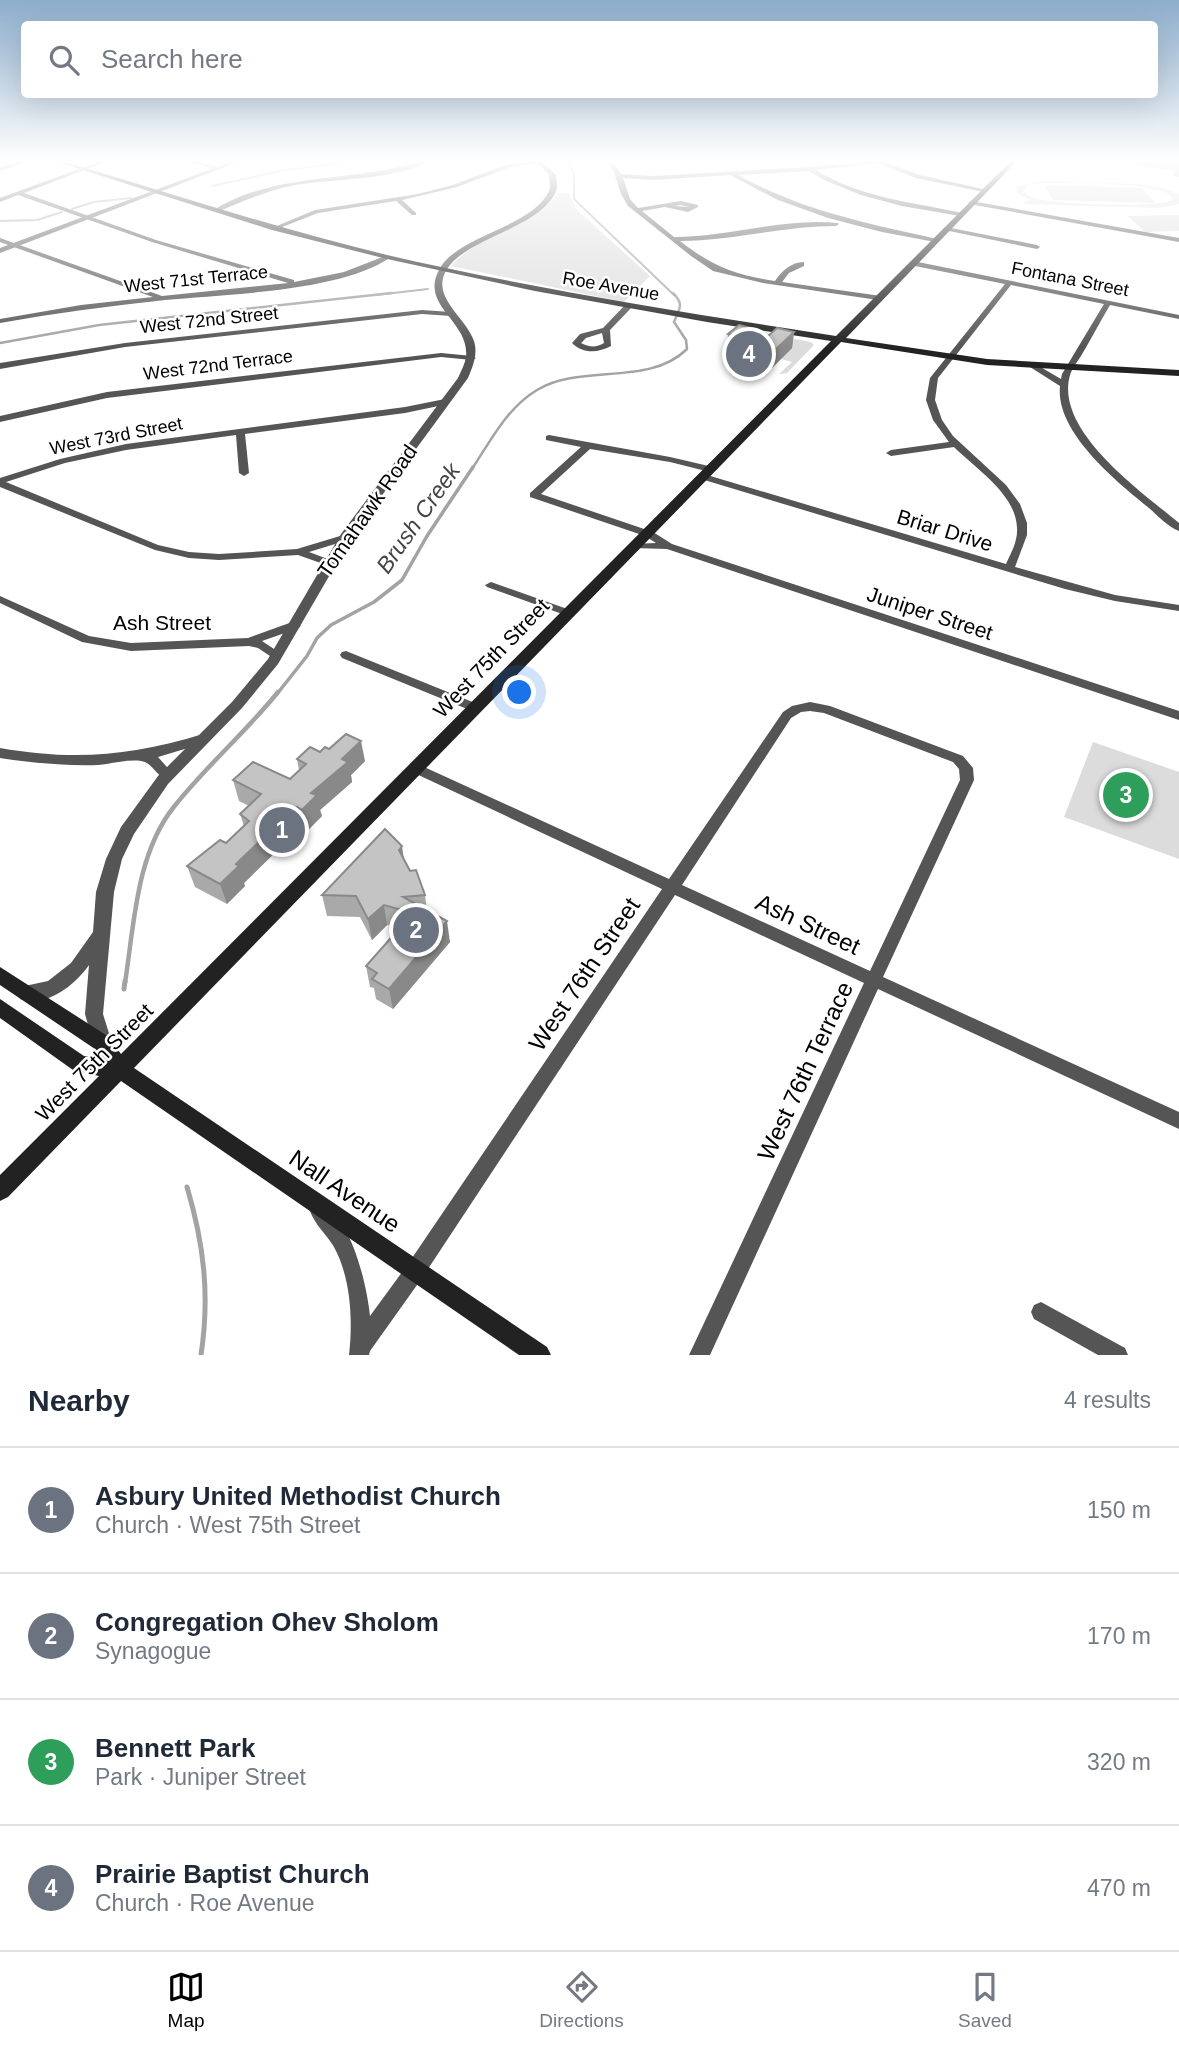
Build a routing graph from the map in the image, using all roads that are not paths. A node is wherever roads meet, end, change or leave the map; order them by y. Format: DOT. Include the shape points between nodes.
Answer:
graph roads {
  1 [pos="76,222"];
  2 [pos="101,222"];
  3 [pos="255,222"];
  4 [pos="289,222"];
  5 [pos="514,222"];
  6 [pos="652,222"];
  7 [pos="815,222"];
  8 [pos="846,222"];
  9 [pos="952,222"];
  10 [pos="1076,222"];
  11 [pos="812,224"];
  12 [pos="858,226"];
  13 [pos="275,228"];
  14 [pos="946,229"];
  15 [pos="673,239"];
  16 [pos="0,240"];
  17 [pos="697,240"];
  18 [pos="935,240"];
  19 [pos="1179,240"];
  20 [pos="15,246"];
  21 [pos="683,247"];
  22 [pos="1037,247"];
  23 [pos="0,251"];
  24 [pos="387,257"];
  25 [pos="913,263"];
  26 [pos="801,264"];
  27 [pos="444,270"];
  28 [pos="776,283"];
  29 [pos="1009,283"];
  30 [pos="298,284"];
  31 [pos="164,298"];
  32 [pos="878,298"];
  33 [pos="442,303"];
  34 [pos="1108,303"];
  35 [pos="629,306"];
  36 [pos="0,310"];
  37 [pos="422,312"];
  38 [pos="451,314"];
  39 [pos="1179,317"];
  40 [pos="3,320"];
  41 [pos="606,330"];
  42 [pos="836,340"];
  43 [pos="471,343"];
  44 [pos="1078,352"];
  45 [pos="441,355"];
  46 [pos="950,356"];
  47 [pos="472,358"];
  48 [pos="0,366"];
  49 [pos="1034,367"];
  50 [pos="1069,369"];
  51 [pos="1096,370"];
  52 [pos="1179,373"];
  53 [pos="1063,383"];
  54 [pos="445,401"];
  55 [pos="405,410"];
  56 [pos="0,418"];
  57 [pos="432,419"];
  58 [pos="240,432"];
  59 [pos="549,438"];
  60 [pos="957,444"];
  61 [pos="588,446"];
  62 [pos="891,453"];
  63 [pos="244,473"];
  64 [pos="707,473"];
  65 [pos="22,474"];
  66 [pos="0,482"];
  67 [pos="19,489"];
  68 [pos="1179,528"];
  69 [pos="649,534"];
  70 [pos="344,538"];
  71 [pos="637,546"];
  72 [pos="668,547"];
  73 [pos="298,552"];
  74 [pos="328,563"];
  75 [pos="1009,569"];
  76 [pos="491,585"];
  77 [pos="0,600"];
  78 [pos="1179,608"];
  79 [pos="569,613"];
  80 [pos="295,625"];
  81 [pos="249,642"];
  82 [pos="346,655"];
  83 [pos="276,656"];
  84 [pos="476,708"];
  85 [pos="1179,716"];
  86 [pos="203,739"];
  87 [pos="0,753"];
  88 [pos="141,755"];
  89 [pos="966,768"];
  90 [pos="417,769"];
  91 [pos="167,775"];
  92 [pos="673,886"];
  93 [pos="101,932"];
  94 [pos="0,975"];
  95 [pos="875,980"];
  96 [pos="27,993"];
  97 [pos="0,1007"];
  98 [pos="102,1042"];
  99 [pos="121,1070"];
  100 [pos="1179,1121"];
  101 [pos="0,1190"];
  102 [pos="309,1199"];
  103 [pos="415,1270"];
  104 [pos="1041,1312"];
  105 [pos="360,1351"];
  106 [pos="539,1355"];
  107 [pos="699,1355"];
  108 [pos="1118,1355"];
  1 -- 20 [label="street"];
  2 -- 30 [label="street"];
  3 -- 13 [label="main road, Roe Avenue"];
  4 -- 13 [label="street"];
  5 -- 27 [label="street" via="460,253"];
  6 -- 15 [label="street"];
  7 -- 11 [label="street"];
  8 -- 12 [label="street"];
  9 -- 14 [label="main road, West 75th Street"];
  10 -- 19 [label="street"];
  11 -- 12 [label="street"];
  11 -- 17 [label="street"];
  12 -- 18 [label="street"];
  13 -- 24 [label="main road, Roe Avenue"];
  14 -- 18 [label="main road, West 75th Street"];
  14 -- 22 [label="street"];
  15 -- 17 [label="street"];
  15 -- 21 [label="street"];
  16 -- 20 [label="street"];
  17 -- 21 [label="street"];
  18 -- 25 [label="main road, West 75th Street"];
  20 -- 23 [label="street"];
  20 -- 31 [label="street"];
  21 -- 28 [label="street" via="724,271"];
  24 -- 27 [label="main road, Roe Avenue"];
  24 -- 30 [label="street, West 71st Terrace" via="341,276"];
  25 -- 29 [label="street, Fontana Street"];
  25 -- 32 [label="main road, West 75th Street"];
  26 -- 28 [label="street" via="786,271"];
  27 -- 33 [label="street" via="438,285"];
  27 -- 35 [label="main road, Roe Avenue"];
  28 -- 32 [label="street"];
  29 -- 34 [label="street, Fontana Street"];
  29 -- 46 [label="street"];
  30 -- 31 [label="street, West 71st Terrace"];
  31 -- 40 [label="street, West 71st Terrace"];
  32 -- 42 [label="main road, West 75th Street"];
  33 -- 37 [label="street, West 72nd Street"];
  33 -- 38 [label="street"];
  34 -- 39 [label="street, Fontana Street"];
  34 -- 44 [label="street"];
  35 -- 41 [label="street"];
  35 -- 42 [label="main road, Roe Avenue"];
  36 -- 40 [label="street, West 71st Terrace"];
  37 -- 38 [label="street, West 72nd Street"];
  37 -- 48 [label="street, West 72nd Street" via="125,345"];
  38 -- 43 [label="street"];
  42 -- 46 [label="main road, Roe Avenue"];
  42 -- 64 [label="main road, West 75th Street"];
  43 -- 45 [label="street, West 72nd Terrace"];
  43 -- 47 [label="street"];
  44 -- 50 [label="street"];
  44 -- 51 [label="street"];
  45 -- 47 [label="street, West 72nd Terrace"];
  45 -- 56 [label="street, West 72nd Terrace" via="107,395"];
  46 -- 49 [label="main road, Roe Avenue"];
  46 -- 60 [label="street" via="934,377 929,401 934,416"];
  47 -- 54 [label="street, Tomahawk Road"];
  49 -- 50 [label="main road, Roe Avenue"];
  49 -- 53 [label="street"];
  50 -- 51 [label="main road, Roe Avenue"];
  50 -- 53 [label="street"];
  51 -- 52 [label="main road, Roe Avenue"];
  53 -- 68 [label="street" via="1070,416 1084,440"];
  54 -- 55 [label="street, West 73rd Street"];
  54 -- 57 [label="street, Tomahawk Road"];
  55 -- 57 [label="street, West 73rd Street"];
  55 -- 58 [label="street, West 73rd Street"];
  57 -- 70 [label="street, Tomahawk Road"];
  58 -- 63 [label="street"];
  58 -- 65 [label="street, West 73rd Street" via="126,447"];
  59 -- 61 [label="street, Briar Drive"];
  60 -- 62 [label="street"];
  60 -- 75 [label="street" via="1008,496 1021,516 1021,538"];
  61 -- 64 [label="street, Briar Drive" via="660,456"];
  61 -- 69 [label="street, Juniper Street" via="534,495"];
  64 -- 69 [label="main road, West 75th Street"];
  64 -- 75 [label="street, Briar Drive"];
  65 -- 66 [label="street, West 73rd Street"];
  65 -- 67 [label="street"];
  66 -- 67 [label="street"];
  67 -- 73 [label="street" via="177,553 219,557"];
  69 -- 71 [label="main road, West 75th Street"];
  69 -- 72 [label="street, Juniper Street"];
  70 -- 73 [label="street"];
  70 -- 74 [label="street, Tomahawk Road"];
  71 -- 72 [label="street, Juniper Street"];
  71 -- 79 [label="main road, West 75th Street"];
  72 -- 85 [label="street, Juniper Street"];
  73 -- 74 [label="street"];
  74 -- 80 [label="street, Tomahawk Road"];
  75 -- 78 [label="street, Briar Drive" via="1115,598"];
  76 -- 79 [label="street"];
  77 -- 81 [label="street, Ash Street" via="67,632 110,645 155,648"];
  79 -- 84 [label="main road, West 75th Street"];
  80 -- 81 [label="street, Ash Street"];
  80 -- 83 [label="street, Tomahawk Road"];
  81 -- 83 [label="street"];
  82 -- 84 [label="street"];
  83 -- 86 [label="street, Tomahawk Road"];
  84 -- 90 [label="main road, West 75th Street"];
  86 -- 88 [label="street"];
  86 -- 91 [label="street, Tomahawk Road"];
  87 -- 88 [label="street" via="52,760"];
  88 -- 91 [label="street"];
  89 -- 92 [label="street, West 76th Street" via="939,750 826,709 796,708"];
  89 -- 95 [label="street, West 76th Terrace" via="967,780"];
  90 -- 92 [label="street, Ash Street"];
  90 -- 99 [label="main road, West 75th Street"];
  91 -- 93 [label="street, Tomahawk Road" via="136,815 114,859"];
  92 -- 95 [label="street, Ash Street"];
  92 -- 103 [label="street, West 76th Street"];
  93 -- 96 [label="street, Tomahawk Road" via="67,980 49,992"];
  93 -- 98 [label="street, Tomahawk Road" via="94,1014"];
  94 -- 96 [label="main road, Nall Avenue"];
  95 -- 100 [label="street, Ash Street"];
  95 -- 107 [label="street, West 76th Terrace"];
  96 -- 98 [label="main road, Nall Avenue"];
  97 -- 99 [label="main road, Nall Avenue" via="80,1064"];
  98 -- 99 [label="main road, Nall Avenue"];
  99 -- 101 [label="main road, West 75th Street"];
  99 -- 102 [label="main road, Nall Avenue"];
  102 -- 103 [label="main road, Nall Avenue"];
  102 -- 105 [label="street" via="344,1248 358,1300"];
  103 -- 105 [label="street"];
  103 -- 106 [label="main road, Nall Avenue"];
  104 -- 108 [label="street"];
}
